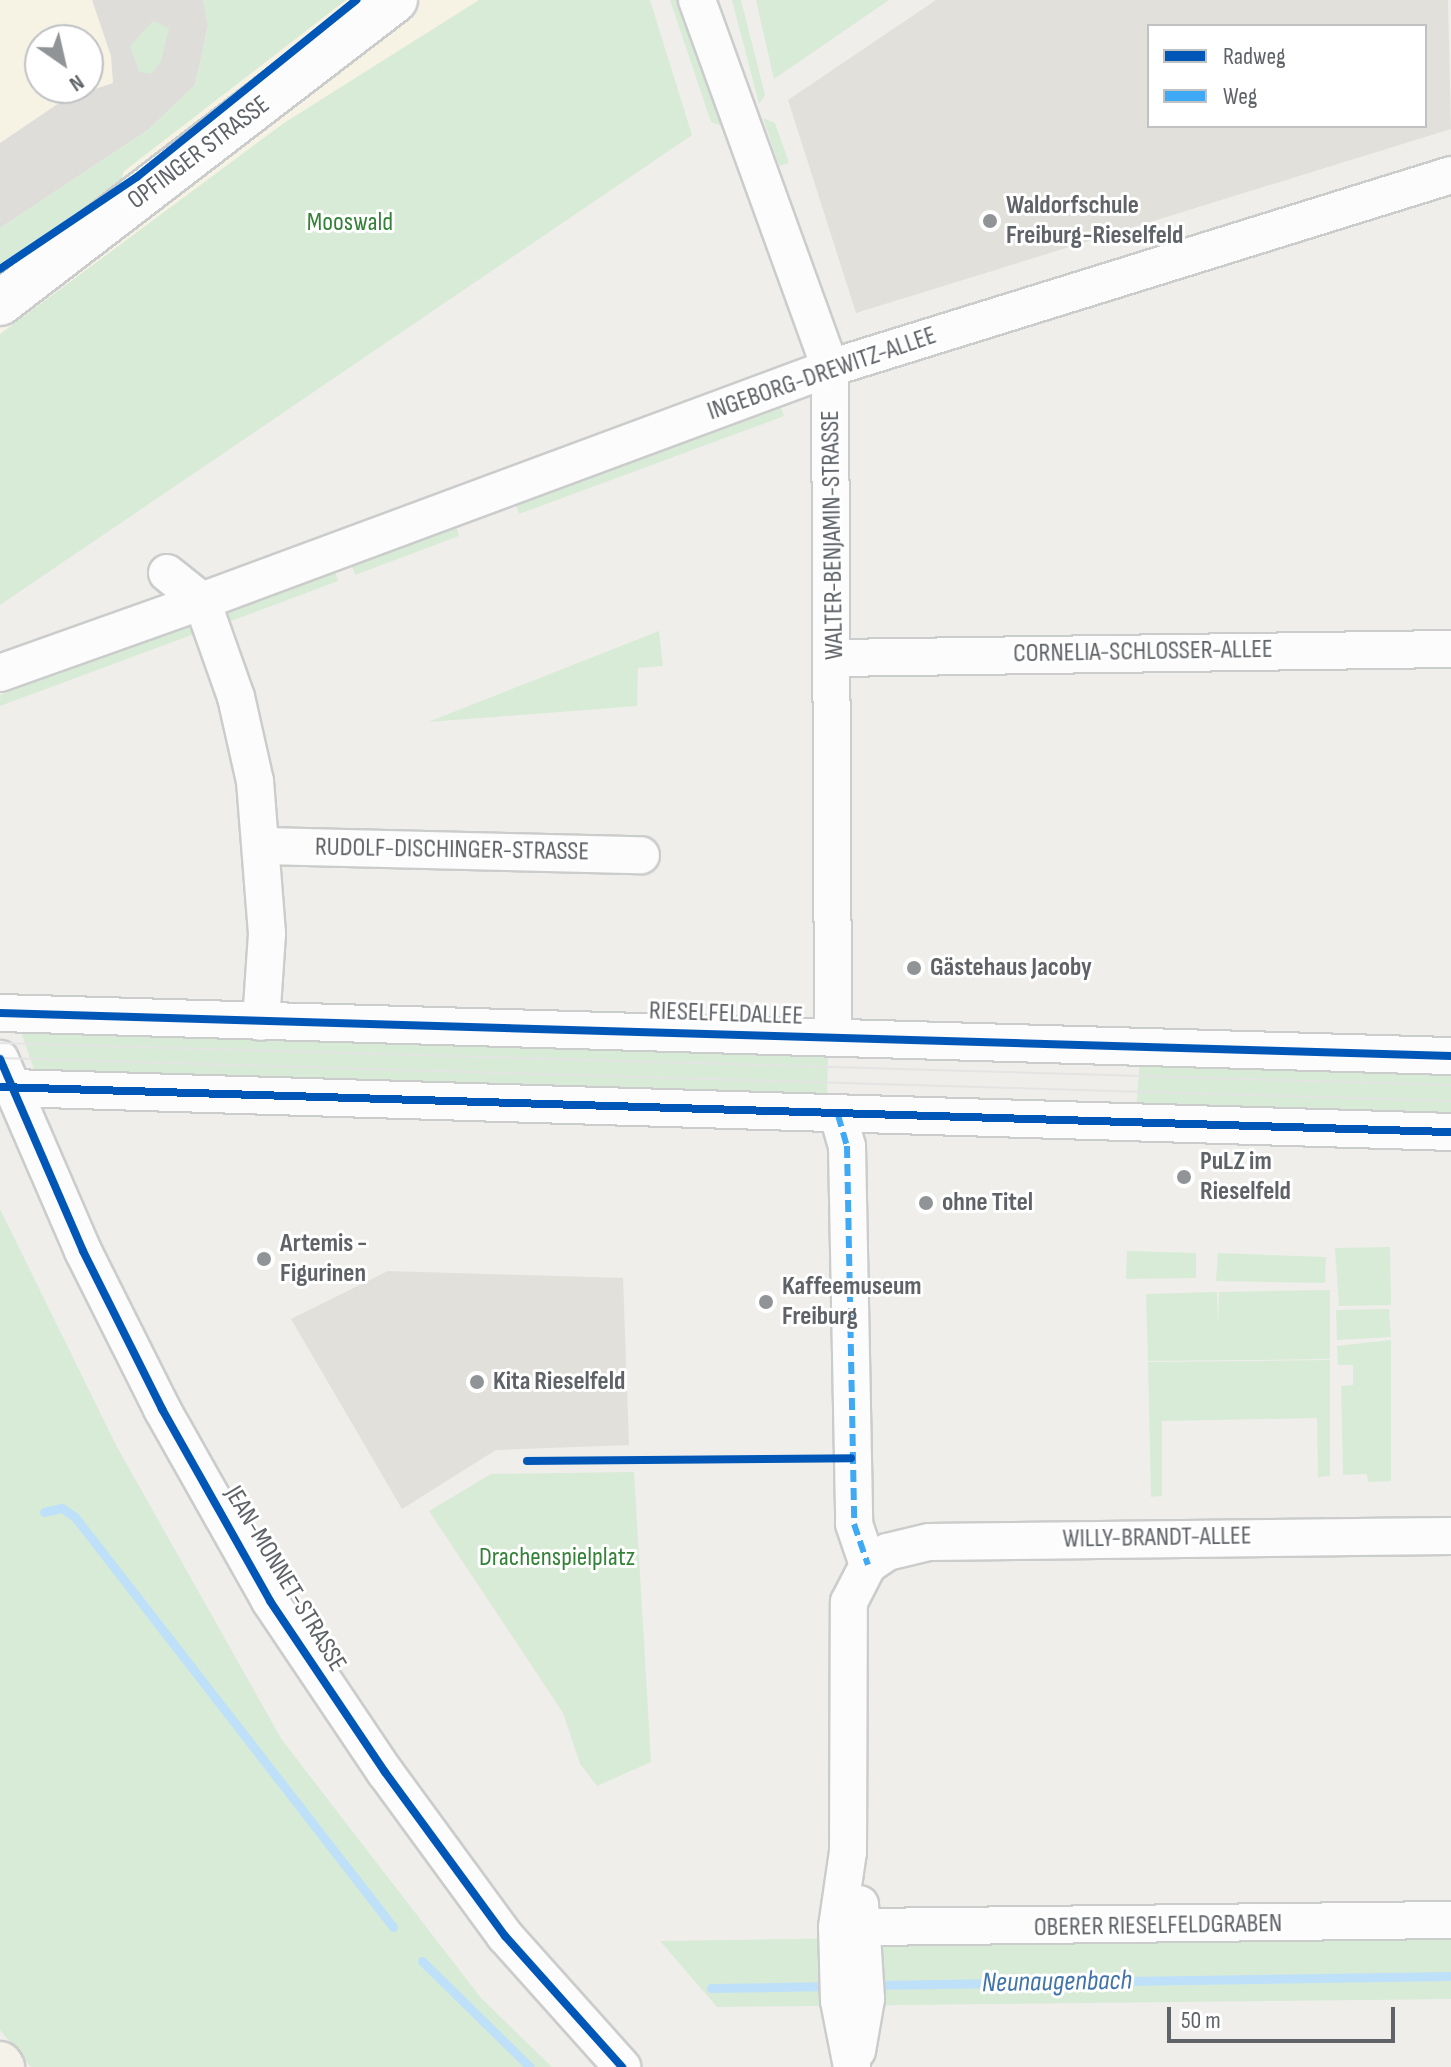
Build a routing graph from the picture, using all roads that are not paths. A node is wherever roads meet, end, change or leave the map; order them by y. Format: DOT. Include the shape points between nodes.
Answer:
graph roads {
  1 [pos="395,0"];
  2 [pos="700,2"];
  3 [pos="1451,175"];
  4 [pos="0,303"];
  5 [pos="830,368"];
  6 [pos="167,573"];
  7 [pos="202,601"];
  8 [pos="1451,649"];
  9 [pos="835,658"];
  10 [pos="0,673"];
  11 [pos="263,846"];
  12 [pos="641,855"];
  13 [pos="0,1013"];
  14 [pos="261,1022"];
  15 [pos="833,1037"];
  16 [pos="1451,1056"];
  17 [pos="6,1073"];
  18 [pos="838,1115"];
  19 [pos="1451,1132"];
  20 [pos="1451,1536"];
  21 [pos="868,1565"];
  22 [pos="1451,1920"];
  23 [pos="856,1947"];
  24 [pos="622,2067"];
  25 [pos="853,2067"];
  1 -- 4 [label="main road, OPFINGER STRASSE"];
  2 -- 5 [label="street, WALTER-BENJAMIN-STRASSE"];
  3 -- 5 [label="street, INGEBORG-DREWITZ-ALLEE"];
  5 -- 7 [label="street, INGEBORG-DREWITZ-ALLEE"];
  5 -- 9 [label="street, WALTER-BENJAMIN-STRASSE"];
  6 -- 7 [label="street"];
  7 -- 10 [label="street, INGEBORG-DREWITZ-ALLEE"];
  7 -- 11 [label="street" via="236,697"];
  8 -- 9 [label="street, CORNELIA-SCHLOSSER-ALLEE"];
  9 -- 15 [label="street, WALTER-BENJAMIN-STRASSE"];
  11 -- 12 [label="street, RUDOLF-DISCHINGER-STRASSE"];
  11 -- 14 [label="street" via="267,934"];
  13 -- 14 [label="street, RIESELFELDALLEE"];
  14 -- 15 [label="street, RIESELFELDALLEE"];
  15 -- 16 [label="street, RIESELFELDALLEE"];
  17 -- 18 [label="street"];
  17 -- 24 [label="street, JEAN-MONNET-STRASSE" via="83,1251 162,1409 270,1601 385,1772 505,1936"];
  18 -- 19 [label="street"];
  18 -- 21 [label="street" via="847,1146 854,1524"];
  20 -- 21 [label="street, WILLY-BRANDT-ALLEE" via="913,1542"];
  21 -- 23 [label="street" via="849,1602 848,1852"];
  22 -- 23 [label="street, OBERER RIESELFELDGRABEN"];
  23 -- 25 [label="street"];
}
